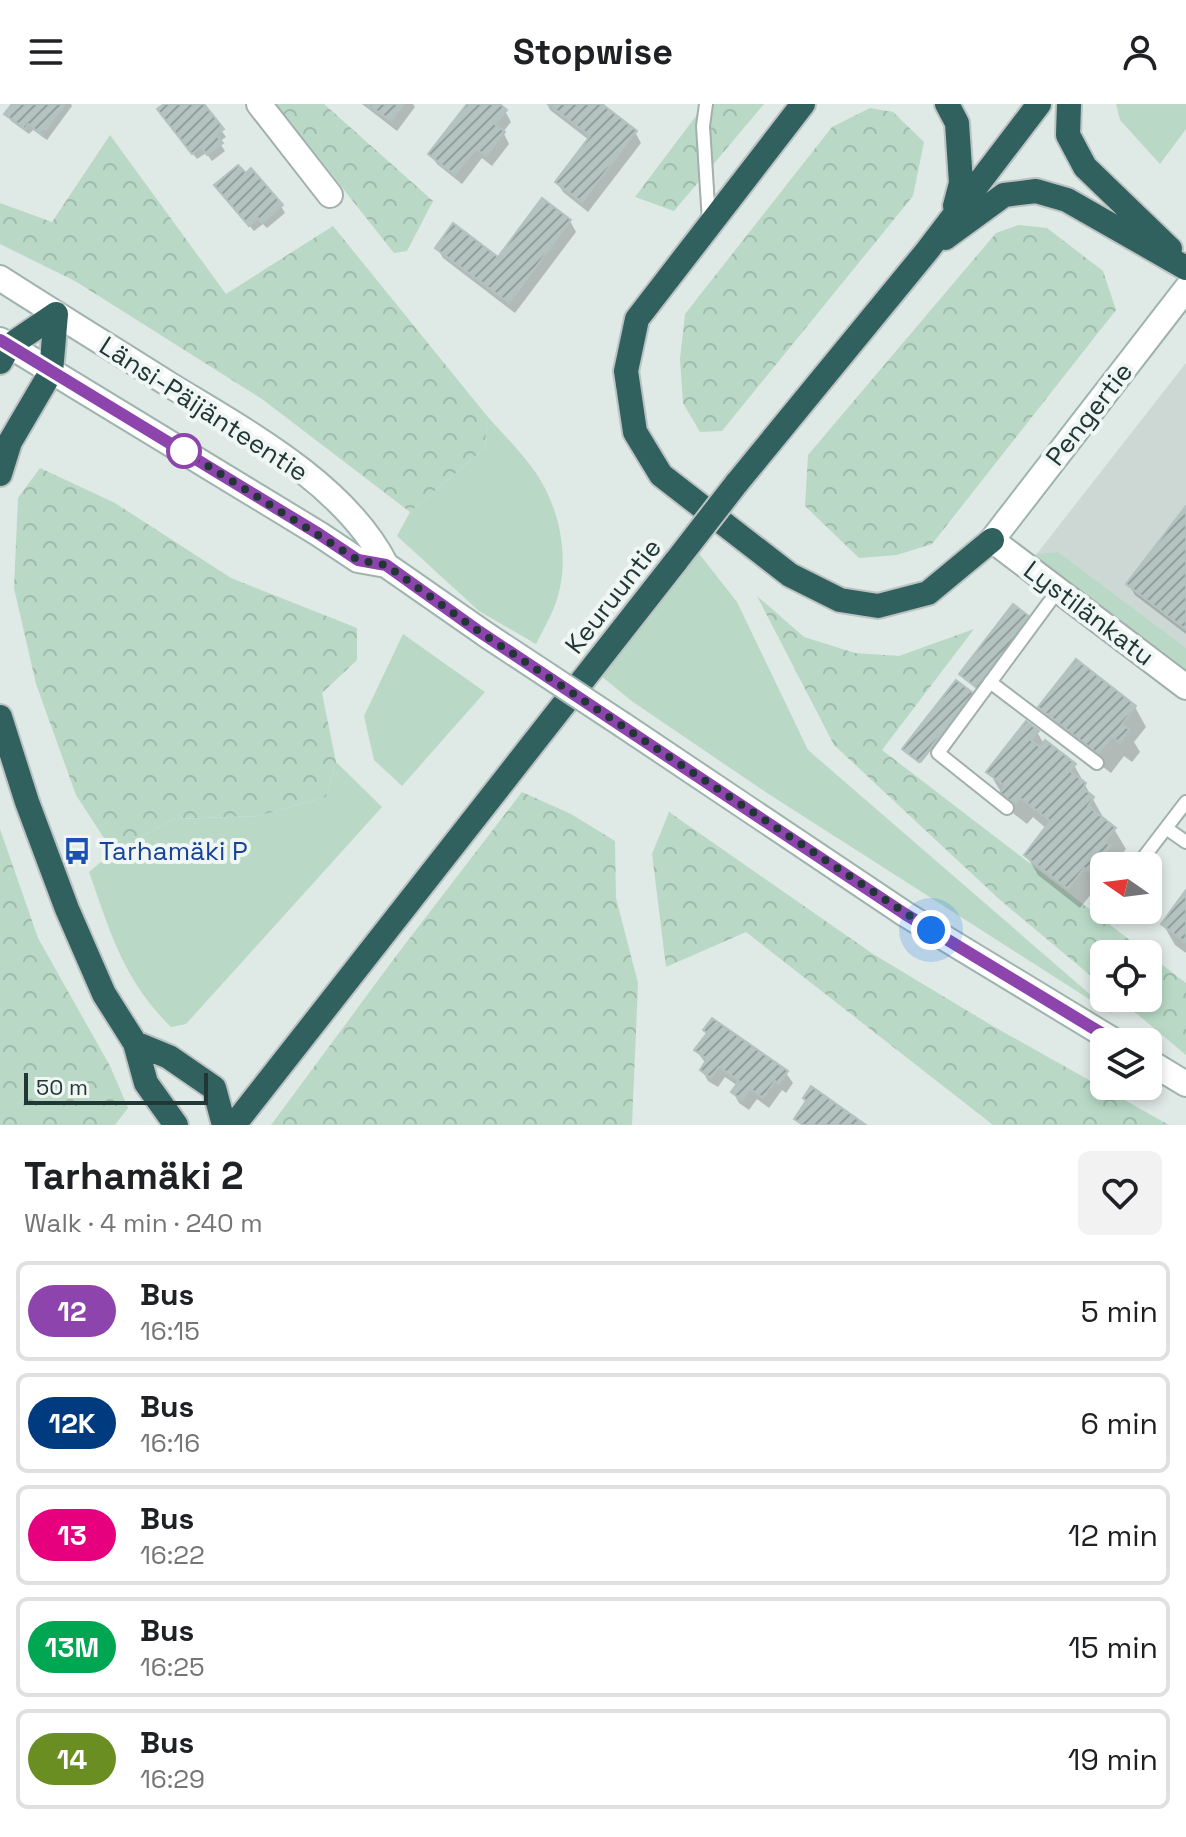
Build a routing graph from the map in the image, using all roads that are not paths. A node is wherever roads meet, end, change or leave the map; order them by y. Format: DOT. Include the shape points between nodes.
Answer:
graph roads {
  1 [pos="259,104"];
  2 [pos="706,104"];
  3 [pos="803,104"];
  4 [pos="947,104"];
  5 [pos="1039,104"];
  6 [pos="1069,104"];
  7 [pos="330,195"];
  8 [pos="953,214"];
  9 [pos="709,225"];
  10 [pos="927,251"];
  11 [pos="1186,266"];
  12 [pos="0,278"];
  13 [pos="1186,289"];
  14 [pos="56,314"];
  15 [pos="3,349"];
  16 [pos="51,372"];
  17 [pos="0,474"];
  18 [pos="992,540"];
  19 [pos="386,565"];
  20 [pos="1059,589"];
  21 [pos="990,682"];
  22 [pos="1186,687"];
  23 [pos="0,717"];
  24 [pos="1097,763"];
  25 [pos="1186,802"];
  26 [pos="1007,808"];
  27 [pos="1166,828"];
  28 [pos="1186,842"];
  29 [pos="1148,852"];
  30 [pos="1093,1028"];
  31 [pos="135,1043"];
  32 [pos="1162,1069"];
  33 [pos="1186,1084"];
  34 [pos="176,1125"];
  35 [pos="224,1125"];
  36 [pos="234,1125"];
  1 -- 7 [label="main road"];
  2 -- 9 [label="lane"];
  3 -- 9 [label="highway"];
  4 -- 8 [label="highway" via="957,123 961,183"];
  5 -- 8 [label="highway, Keuruuntie"];
  6 -- 11 [label="highway" via="1068,135 1085,167"];
  8 -- 10 [label="highway, Keuruuntie"];
  9 -- 18 [label="highway" via="637,319 626,371 635,432 661,475 790,575 840,600 878,606 928,593"];
  10 -- 11 [label="highway" via="1004,195 1036,191 1067,200"];
  10 -- 36 [label="highway, Keuruuntie, bridge" via="736,484"];
  12 -- 14 [label="main road, Länsi-Päijänteentie"];
  13 -- 18 [label="main road, Pengertie"];
  14 -- 15 [label="highway"];
  14 -- 16 [label="highway"];
  14 -- 19 [label="main road, Länsi-Päijänteentie" via="312,478 373,540"];
  15 -- 16 [label="main road, Länsi-Päijänteentie"];
  16 -- 17 [label="highway" via="10,442"];
  16 -- 19 [label="main road, Länsi-Päijänteentie" via="358,560"];
  18 -- 20 [label="main road, Lystilänkatu"];
  19 -- 30 [label="main road, Länsi-Päijänteentie, bridge" via="905,914"];
  20 -- 21 [label="lane"];
  20 -- 22 [label="main road, Lystilänkatu"];
  21 -- 24 [label="lane"];
  21 -- 26 [label="lane" via="938,753"];
  23 -- 31 [label="highway" via="67,909 104,994"];
  25 -- 27 [label="lane"];
  27 -- 28 [label="lane"];
  27 -- 29 [label="lane"];
  31 -- 34 [label="highway" via="146,1083"];
  31 -- 35 [label="highway" via="169,1057 214,1088"];
  32 -- 33 [label="main road"];
}
